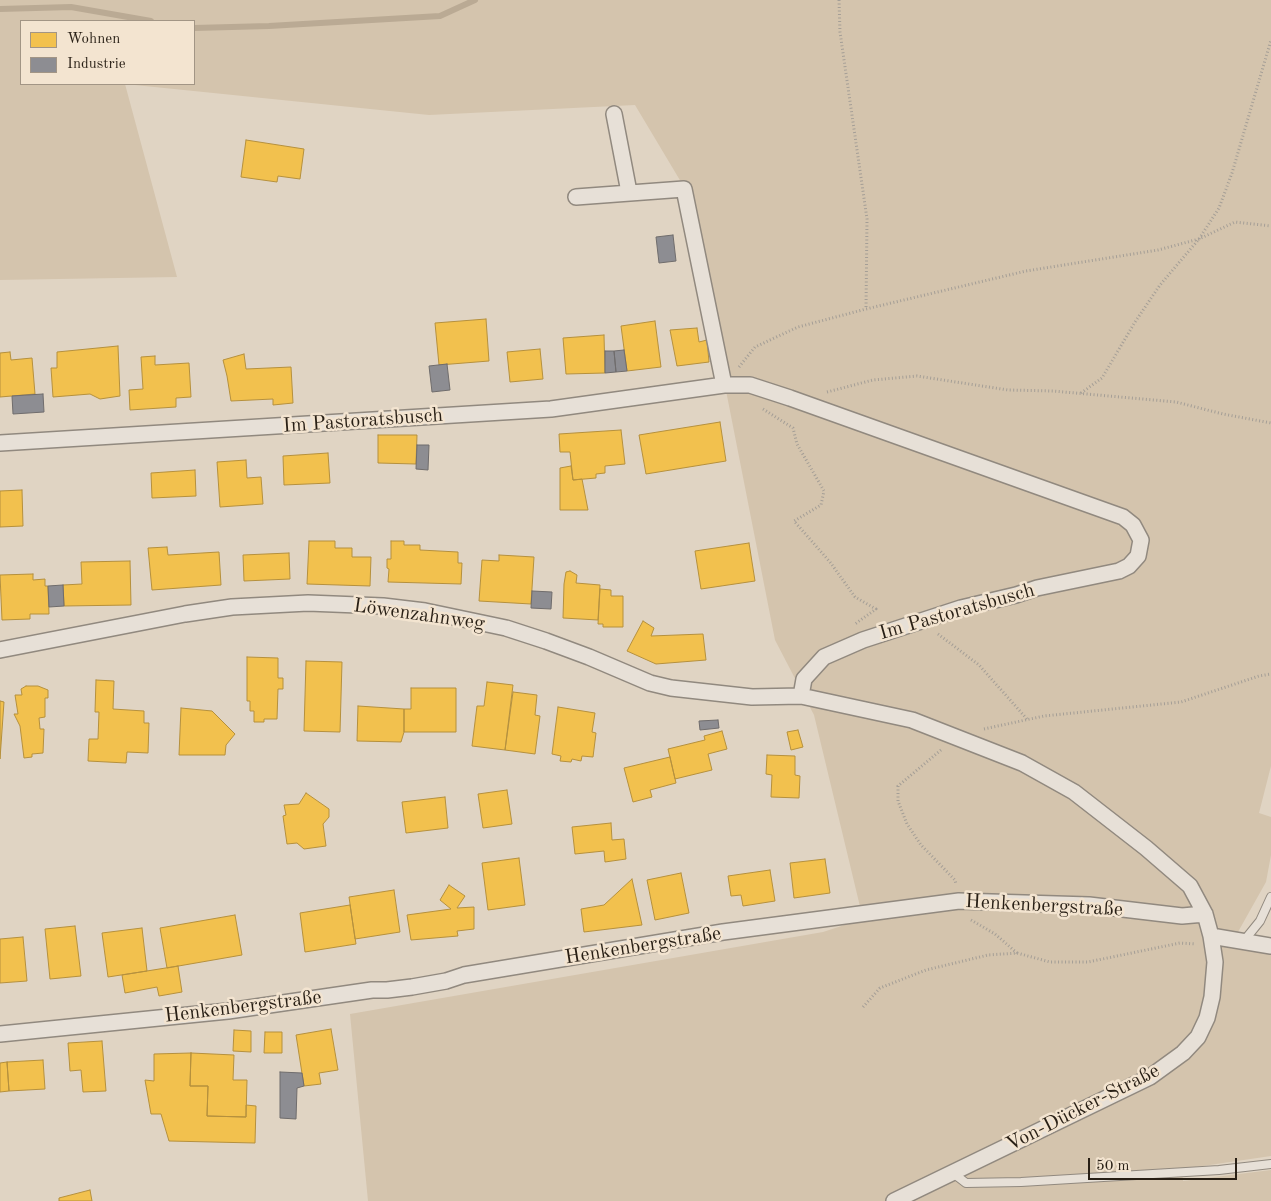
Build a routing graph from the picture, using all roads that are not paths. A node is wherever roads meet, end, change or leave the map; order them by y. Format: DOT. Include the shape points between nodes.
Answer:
graph roads {
  1 [pos="614,114"];
  2 [pos="629,192"];
  3 [pos="576,197"];
  4 [pos="724,385"];
  5 [pos="0,443"];
  6 [pos="0,650"];
  7 [pos="801,696"];
  8 [pos="1271,897"];
  9 [pos="1205,914"];
  10 [pos="1212,941"];
  11 [pos="1243,942"];
  12 [pos="1271,946"];
  13 [pos="0,1034"];
  14 [pos="1271,1164"];
  15 [pos="953,1173"];
  16 [pos="894,1201"];
  1 -- 2 [label="street"];
  2 -- 3 [label="street"];
  2 -- 4 [label="street" via="684,189"];
  4 -- 5 [label="street, Im Pastoratsbusch" via="551,409"];
  4 -- 7 [label="street, Im Pastoratsbusch" via="750,385 812,405 1122,517 1133,525 1142,540 1138,556 1129,566 1119,570 961,608 863,640 824,657 804,679"];
  6 -- 7 [label="street, Löwenzahnweg" via="232,606 308,603 383,606 506,628 671,688 752,696"];
  7 -- 9 [label="street" via="912,720 1022,763 1074,792 1146,848 1190,886"];
  8 -- 11 [label="lane" via="1260,921"];
  9 -- 10 [label="street"];
  9 -- 13 [label="street, Henkenbergstraße" via="1182,916 1089,905 958,901 723,932 464,975 412,987 228,1011"];
  10 -- 11 [label="street"];
  10 -- 15 [label="street, Von-Dücker-Straße" via="1215,962 1207,1018 1198,1037 1183,1053 1150,1077"];
  11 -- 12 [label="street"];
  14 -- 15 [label="lane" via="1021,1182 966,1183"];
  15 -- 16 [label="street, Von-Dücker-Straße"];
}
